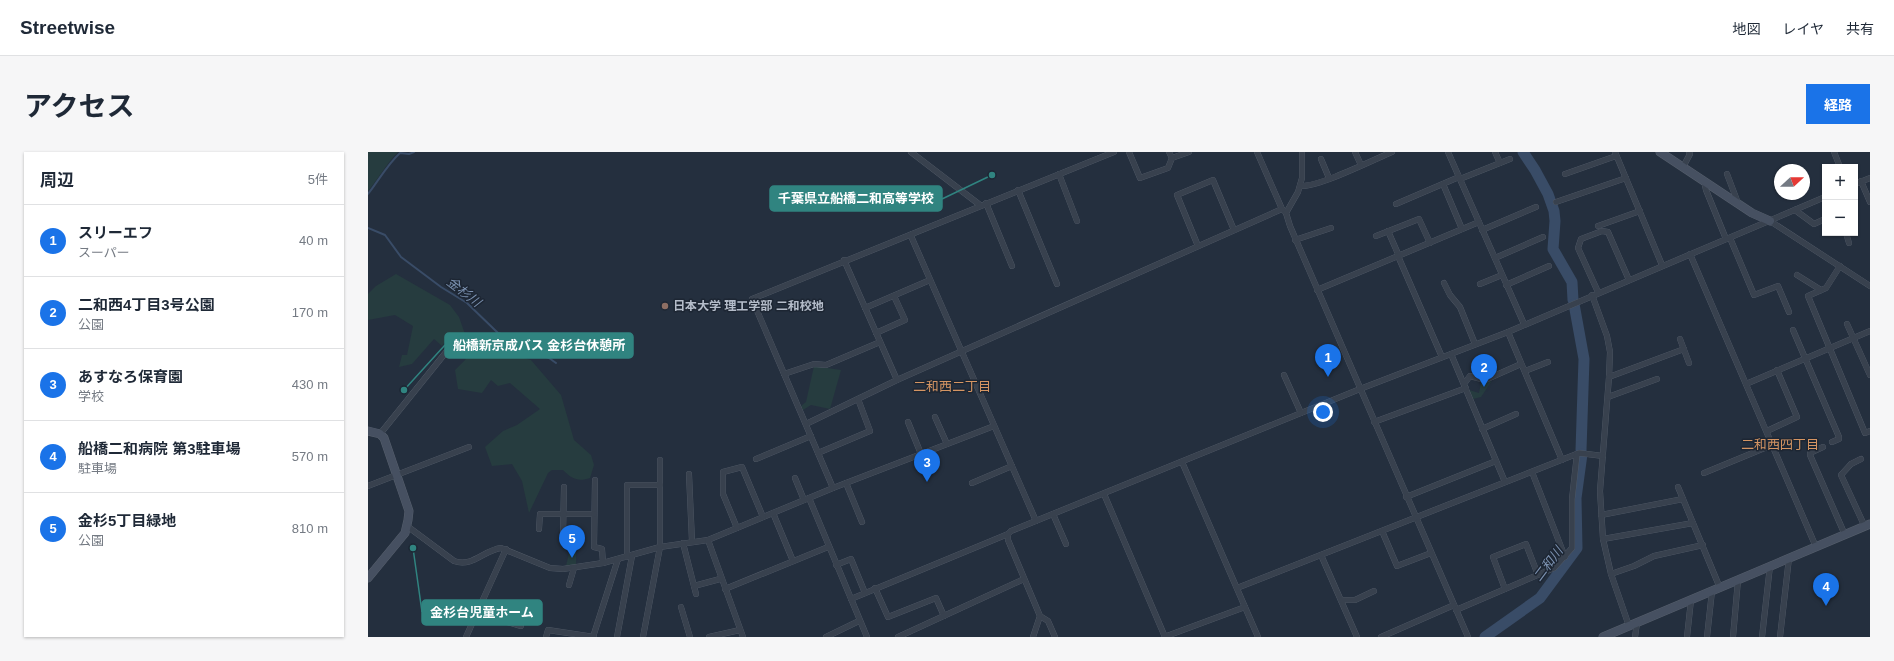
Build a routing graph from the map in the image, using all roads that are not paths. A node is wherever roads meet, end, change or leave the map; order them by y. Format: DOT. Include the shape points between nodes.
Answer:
graph roads {
  1 [pos="911,152"];
  2 [pos="1114,152"];
  3 [pos="1129,152"];
  4 [pos="1169,152"];
  5 [pos="1189,152"];
  6 [pos="1257,152"];
  7 [pos="1302,152"];
  8 [pos="1355,152"];
  9 [pos="1392,152"];
  10 [pos="1448,152"];
  11 [pos="1495,152"];
  12 [pos="1660,152"];
  13 [pos="1689,152"];
  14 [pos="1834,152"];
  15 [pos="1384,154"];
  16 [pos="1616,154"];
  17 [pos="1172,158"];
  18 [pos="1321,159"];
  19 [pos="1510,159"];
  20 [pos="1500,163"];
  21 [pos="1839,164"];
  22 [pos="1361,165"];
  23 [pos="1683,167"];
  24 [pos="1058,174"];
  25 [pos="1565,174"];
  26 [pos="1727,174"];
  27 [pos="1329,178"];
  28 [pos="1460,178"];
  29 [pos="1626,178"];
  30 [pos="1870,178"];
  31 [pos="1704,181"];
  32 [pos="1861,182"];
  33 [pos="1858,183"];
  34 [pos="1444,184"];
  35 [pos="1300,186"];
  36 [pos="1018,190"];
  37 [pos="1822,198"];
  38 [pos="1556,202"];
  39 [pos="1870,202"];
  40 [pos="986,203"];
  41 [pos="1396,204"];
  42 [pos="1738,204"];
  43 [pos="980,205"];
  44 [pos="1536,207"];
  45 [pos="1795,210"];
  46 [pos="1284,211"];
  47 [pos="1640,211"];
  48 [pos="1822,220"];
  49 [pos="1077,221"];
  50 [pos="1770,221"];
  51 [pos="1479,222"];
  52 [pos="1598,226"];
  53 [pos="1331,228"];
  54 [pos="1462,229"];
  55 [pos="1234,230"];
  56 [pos="1482,230"];
  57 [pos="1388,231"];
  58 [pos="912,234"];
  59 [pos="1376,236"];
  60 [pos="1847,236"];
  61 [pos="1543,237"];
  62 [pos="1728,238"];
  63 [pos="1296,240"];
  64 [pos="1430,243"];
  65 [pos="1850,243"];
  66 [pos="1198,246"];
  67 [pos="1690,254"];
  68 [pos="1398,256"];
  69 [pos="1495,258"];
  70 [pos="844,260"];
  71 [pos="1662,265"];
  72 [pos="1012,266"];
  73 [pos="1549,266"];
  74 [pos="1840,266"];
  75 [pos="1502,275"];
  76 [pos="1797,275"];
  77 [pos="930,280"];
  78 [pos="1629,280"];
  79 [pos="1444,283"];
  80 [pos="1057,284"];
  81 [pos="1480,284"];
  82 [pos="1506,285"];
  83 [pos="1870,286"];
  84 [pos="1317,290"];
  85 [pos="1821,290"];
  86 [pos="1598,292"];
  87 [pos="1592,295"];
  88 [pos="894,296"];
  89 [pos="865,308"];
  90 [pos="1789,312"];
  91 [pos="1524,324"];
  92 [pos="1848,324"];
  93 [pos="1793,330"];
  94 [pos="1870,331"];
  95 [pos="1508,332"];
  96 [pos="876,333"];
  97 [pos="1853,337"];
  98 [pos="1680,339"];
  99 [pos="880,342"];
  100 [pos="1475,344"];
  101 [pos="451,346"];
  102 [pos="1829,348"];
  103 [pos="1684,349"];
  104 [pos="962,352"];
  105 [pos="1451,354"];
  106 [pos="1442,357"];
  107 [pos="1805,358"];
  108 [pos="1548,362"];
  109 [pos="1689,363"];
  110 [pos="1521,364"];
  111 [pos="1778,370"];
  112 [pos="1525,372"];
  113 [pos="784,374"];
  114 [pos="1284,375"];
  115 [pos="1870,375"];
  116 [pos="1609,377"];
  117 [pos="1657,379"];
  118 [pos="897,380"];
  119 [pos="1746,384"];
  120 [pos="1465,386"];
  121 [pos="1360,389"];
  122 [pos="1608,397"];
  123 [pos="858,399"];
  124 [pos="1301,413"];
  125 [pos="1516,414"];
  126 [pos="935,417"];
  127 [pos="908,422"];
  128 [pos="1374,422"];
  129 [pos="806,424"];
  130 [pos="994,426"];
  131 [pos="1482,428"];
  132 [pos="368,431"];
  133 [pos="1766,431"];
  134 [pos="1870,431"];
  135 [pos="380,434"];
  136 [pos="811,436"];
  137 [pos="1832,442"];
  138 [pos="946,444"];
  139 [pos="1772,445"];
  140 [pos="469,447"];
  141 [pos="1823,447"];
  142 [pos="818,453"];
  143 [pos="1580,453"];
  144 [pos="921,454"];
  145 [pos="1603,456"];
  146 [pos="756,459"];
  147 [pos="660,460"];
  148 [pos="1562,460"];
  149 [pos="1861,460"];
  150 [pos="1496,461"];
  151 [pos="1182,462"];
  152 [pos="1012,466"];
  153 [pos="1532,472"];
  154 [pos="1704,473"];
  155 [pos="689,474"];
  156 [pos="397,475"];
  157 [pos="795,478"];
  158 [pos="595,480"];
  159 [pos="1505,482"];
  160 [pos="846,483"];
  161 [pos="972,483"];
  162 [pos="660,485"];
  163 [pos="368,486"];
  164 [pos="564,487"];
  165 [pos="1678,487"];
  166 [pos="833,488"];
  167 [pos="1104,494"];
  168 [pos="1406,497"];
  169 [pos="806,499"];
  170 [pos="1683,499"];
  171 [pos="773,513"];
  172 [pos="564,514"];
  173 [pos="594,514"];
  174 [pos="1053,514"];
  175 [pos="1601,516"];
  176 [pos="763,517"];
  177 [pos="1415,518"];
  178 [pos="1036,521"];
  179 [pos="862,522"];
  180 [pos="1693,523"];
  181 [pos="1867,525"];
  182 [pos="407,526"];
  183 [pos="737,528"];
  184 [pos="539,529"];
  185 [pos="1382,531"];
  186 [pos="563,534"];
  187 [pos="1008,534"];
  188 [pos="1845,535"];
  189 [pos="1603,539"];
  190 [pos="708,540"];
  191 [pos="692,541"];
  192 [pos="684,543"];
  193 [pos="1066,544"];
  194 [pos="1703,545"];
  195 [pos="660,547"];
  196 [pos="828,547"];
  197 [pos="1816,547"];
  198 [pos="506,550"];
  199 [pos="1431,553"];
  200 [pos="1322,555"];
  201 [pos="629,556"];
  202 [pos="1565,557"];
  203 [pos="1789,558"];
  204 [pos="618,559"];
  205 [pos="793,561"];
  206 [pos="603,563"];
  207 [pos="836,565"];
  208 [pos="1770,566"];
  209 [pos="574,568"];
  210 [pos="1611,574"];
  211 [pos="1538,575"];
  212 [pos="368,578"];
  213 [pos="720,579"];
  214 [pos="1024,579"];
  215 [pos="1738,580"];
  216 [pos="569,585"];
  217 [pos="694,586"];
  218 [pos="875,588"];
  219 [pos="1237,588"];
  220 [pos="1505,588"];
  221 [pos="725,589"];
  222 [pos="1716,589"];
  223 [pos="1374,592"];
  224 [pos="865,593"];
  225 [pos="696,594"];
  226 [pos="851,599"];
  227 [pos="1341,600"];
  228 [pos="1690,600"];
  229 [pos="681,607"];
  230 [pos="1245,607"];
  231 [pos="1455,608"];
  232 [pos="476,613"];
  233 [pos="944,616"];
  234 [pos="1040,616"];
  235 [pos="859,622"];
  236 [pos="1633,624"];
  237 [pos="521,626"];
  238 [pos="740,630"];
  239 [pos="1391,635"];
  240 [pos="466,637"];
  241 [pos="546,637"];
  242 [pos="594,637"];
  243 [pos="617,637"];
  244 [pos="643,637"];
  245 [pos="690,637"];
  246 [pos="709,637"];
  247 [pos="742,637"];
  248 [pos="826,637"];
  249 [pos="867,637"];
  250 [pos="898,637"];
  251 [pos="1033,637"];
  252 [pos="1055,637"];
  253 [pos="1165,637"];
  254 [pos="1258,637"];
  255 [pos="1357,637"];
  256 [pos="1382,637"];
  257 [pos="1468,637"];
  258 [pos="1603,637"];
  259 [pos="1635,637"];
  260 [pos="1687,637"];
  261 [pos="1707,637"];
  262 [pos="1733,637"];
  263 [pos="1762,637"];
  264 [pos="1780,637"];
  1 -- 43 [label="street"];
  2 -- 24 [label="street"];
  3 -- 17 [label="street" via="1140,178 1168,168"];
  4 -- 17 [label="street"];
  5 -- 17 [label="street"];
  6 -- 46 [label="street"];
  7 -- 35 [label="street"];
  8 -- 22 [label="street"];
  9 -- 15 [label="street"];
  10 -- 28 [label="street"];
  11 -- 20 [label="street"];
  12 -- 23 [label="street"];
  13 -- 23 [label="street"];
  14 -- 21 [label="street"];
  15 -- 22 [label="street"];
  16 -- 25 [label="street"];
  16 -- 29 [label="street"];
  18 -- 27 [label="street"];
  19 -- 20 [label="street"];
  20 -- 28 [label="street"];
  22 -- 27 [label="street"];
  23 -- 31 [label="street"];
  24 -- 36 [label="street"];
  24 -- 49 [label="street"];
  26 -- 42 [label="street"];
  27 -- 35 [label="street" via="1307,187"];
  28 -- 34 [label="street"];
  28 -- 51 [label="street"];
  29 -- 38 [label="street"];
  29 -- 47 [label="street"];
  30 -- 32 [label="street"];
  31 -- 42 [label="street"];
  31 -- 62 [label="street"];
  32 -- 33 [label="street"];
  32 -- 39 [label="street"];
  34 -- 41 [label="street"];
  34 -- 54 [label="street"];
  35 -- 46 [label="street"];
  36 -- 40 [label="street"];
  36 -- 80 [label="street"];
  37 -- 45 [label="street"];
  40 -- 43 [label="street"];
  40 -- 72 [label="street"];
  42 -- 50 [label="street"];
  43 -- 58 [label="street"];
  44 -- 56 [label="street"];
  45 -- 48 [label="street" via="1814,224"];
  45 -- 50 [label="street"];
  46 -- 55 [label="street"];
  46 -- 63 [label="street"];
  47 -- 52 [label="street"];
  47 -- 71 [label="street"];
  50 -- 62 [label="street"];
  50 -- 74 [label="street"];
  51 -- 54 [label="street"];
  51 -- 56 [label="street"];
  53 -- 63 [label="street"];
  54 -- 64 [label="street"];
  55 -- 66 [label="street"];
  55 -- 66 [label="street" via="1212,180 1177,195"];
  56 -- 69 [label="street"];
  57 -- 59 [label="street"];
  57 -- 64 [label="street" via="1419,219"];
  57 -- 68 [label="street"];
  58 -- 70 [label="street"];
  58 -- 77 [label="street"];
  60 -- 65 [label="street"];
  61 -- 69 [label="street"];
  62 -- 67 [label="street"];
  62 -- 90 [label="street" via="1754,294 1778,286"];
  63 -- 84 [label="street"];
  64 -- 68 [label="street"];
  66 -- 104 [label="street"];
  67 -- 71 [label="street"];
  67 -- 119 [label="street"];
  68 -- 84 [label="street"];
  68 -- 106 [label="street"];
  69 -- 75 [label="street"];
  70 -- 89 [label="street"];
  70 -- 113 [label="street" via="752,299"];
  71 -- 78 [label="street"];
  73 -- 82 [label="street"];
  74 -- 83 [label="street"];
  74 -- 85 [label="street" via="1826,288"];
  75 -- 81 [label="street"];
  75 -- 82 [label="street"];
  76 -- 85 [label="street"];
  77 -- 88 [label="street"];
  77 -- 104 [label="street"];
  78 -- 86 [label="street"];
  78 -- 86 [label="street" via="1608,232 1602,231 1581,240 1578,248"];
  79 -- 100 [label="street" via="1460,307"];
  82 -- 91 [label="street"];
  84 -- 121 [label="street"];
  85 -- 102 [label="street" via="1808,296"];
  86 -- 87 [label="street"];
  87 -- 91 [label="street"];
  87 -- 116 [label="street" via="1607,336 1610,352"];
  88 -- 89 [label="street"];
  88 -- 96 [label="street" via="905,320"];
  89 -- 96 [label="street"];
  91 -- 95 [label="street"];
  92 -- 97 [label="street"];
  93 -- 107 [label="street"];
  94 -- 97 [label="street"];
  95 -- 100 [label="street"];
  95 -- 110 [label="street"];
  96 -- 99 [label="street"];
  97 -- 102 [label="street"];
  97 -- 115 [label="street"];
  98 -- 103 [label="street"];
  99 -- 113 [label="street" via="826,365 814,364"];
  99 -- 118 [label="street"];
  100 -- 105 [label="street"];
  101 -- 135 [label="street"];
  102 -- 107 [label="street"];
  102 -- 134 [label="street" via="1865,433"];
  103 -- 109 [label="street"];
  103 -- 116 [label="street"];
  104 -- 118 [label="street"];
  104 -- 130 [label="street"];
  105 -- 106 [label="street"];
  105 -- 120 [label="street"];
  106 -- 121 [label="street"];
  107 -- 111 [label="street"];
  107 -- 137 [label="street" via="1839,437"];
  108 -- 112 [label="street"];
  110 -- 112 [label="street"];
  110 -- 120 [label="street" via="1485,380 1470,376"];
  111 -- 119 [label="street"];
  111 -- 133 [label="street" via="1797,417"];
  112 -- 148 [label="street"];
  113 -- 129 [label="street"];
  114 -- 124 [label="street"];
  116 -- 122 [label="street"];
  117 -- 122 [label="street"];
  118 -- 123 [label="street"];
  119 -- 133 [label="street"];
  120 -- 128 [label="street"];
  120 -- 131 [label="street"];
  121 -- 124 [label="street"];
  121 -- 128 [label="street"];
  122 -- 145 [label="street"];
  123 -- 129 [label="street"];
  123 -- 142 [label="street" via="870,431"];
  124 -- 151 [label="street"];
  125 -- 131 [label="street"];
  126 -- 138 [label="street"];
  127 -- 144 [label="street"];
  128 -- 168 [label="street"];
  129 -- 136 [label="street"];
  130 -- 138 [label="street"];
  130 -- 152 [label="street"];
  131 -- 150 [label="street"];
  132 -- 135 [label="street"];
  133 -- 139 [label="street"];
  135 -- 156 [label="street" via="384,438"];
  136 -- 142 [label="street"];
  136 -- 146 [label="street"];
  138 -- 144 [label="street"];
  139 -- 154 [label="street"];
  139 -- 197 [label="street"];
  140 -- 156 [label="street"];
  141 -- 188 [label="street" via="1810,455"];
  142 -- 166 [label="street"];
  143 -- 145 [label="street"];
  143 -- 148 [label="street"];
  143 -- 202 [label="street" via="1572,499 1572,548"];
  144 -- 160 [label="street"];
  145 -- 175 [label="street"];
  147 -- 162 [label="street"];
  148 -- 153 [label="street"];
  149 -- 181 [label="street" via="1851,464 1841,475"];
  150 -- 159 [label="street"];
  150 -- 168 [label="street"];
  151 -- 167 [label="street"];
  151 -- 219 [label="street"];
  152 -- 161 [label="street"];
  152 -- 178 [label="street"];
  153 -- 159 [label="street"];
  153 -- 202 [label="street"];
  155 -- 191 [label="street"];
  156 -- 163 [label="street"];
  156 -- 182 [label="street" via="408,511"];
  157 -- 169 [label="street"];
  158 -- 173 [label="street"];
  159 -- 177 [label="street"];
  160 -- 166 [label="street"];
  160 -- 179 [label="street"];
  162 -- 195 [label="street"];
  162 -- 201 [label="street" via="627,485"];
  164 -- 172 [label="street"];
  165 -- 170 [label="street"];
  166 -- 169 [label="street"];
  167 -- 174 [label="street"];
  167 -- 253 [label="street"];
  168 -- 177 [label="street"];
  169 -- 171 [label="street"];
  169 -- 196 [label="street"];
  170 -- 175 [label="street"];
  170 -- 180 [label="street"];
  171 -- 176 [label="street"];
  171 -- 205 [label="street"];
  172 -- 173 [label="street"];
  172 -- 184 [label="street" via="540,514"];
  172 -- 186 [label="street"];
  173 -- 206 [label="street" via="594,547 602,548"];
  174 -- 178 [label="street"];
  174 -- 193 [label="street"];
  175 -- 189 [label="street"];
  176 -- 183 [label="street"];
  176 -- 183 [label="street" via="742,467 723,472 723,494"];
  177 -- 185 [label="street"];
  177 -- 199 [label="street"];
  178 -- 187 [label="street"];
  180 -- 189 [label="street"];
  180 -- 194 [label="street"];
  181 -- 188 [label="street"];
  182 -- 198 [label="street" via="461,564 498,548"];
  182 -- 212 [label="street" via="402,538"];
  183 -- 190 [label="street"];
  185 -- 199 [label="street" via="1397,566"];
  185 -- 200 [label="street"];
  187 -- 214 [label="street" via="1008,540"];
  187 -- 218 [label="street"];
  188 -- 197 [label="street"];
  189 -- 210 [label="street"];
  190 -- 191 [label="street"];
  190 -- 213 [label="street"];
  191 -- 192 [label="street"];
  192 -- 195 [label="street"];
  192 -- 217 [label="street"];
  194 -- 210 [label="street" via="1654,556"];
  194 -- 222 [label="street"];
  195 -- 201 [label="street"];
  195 -- 244 [label="street"];
  196 -- 205 [label="street"];
  196 -- 207 [label="street"];
  197 -- 203 [label="street"];
  198 -- 209 [label="street" via="550,568"];
  198 -- 232 [label="street"];
  199 -- 231 [label="street"];
  200 -- 219 [label="street"];
  200 -- 227 [label="street"];
  201 -- 204 [label="street"];
  201 -- 243 [label="street"];
  202 -- 211 [label="street" via="1554,568"];
  203 -- 208 [label="street"];
  203 -- 264 [label="street"];
  204 -- 206 [label="street"];
  204 -- 242 [label="street"];
  205 -- 221 [label="street"];
  206 -- 209 [label="street"];
  207 -- 224 [label="street" via="851,559"];
  207 -- 226 [label="street"];
  208 -- 215 [label="street"];
  208 -- 263 [label="street"];
  209 -- 216 [label="street"];
  210 -- 236 [label="street"];
  211 -- 220 [label="street"];
  211 -- 220 [label="street" via="1526,544 1493,557"];
  213 -- 217 [label="street"];
  213 -- 221 [label="street"];
  214 -- 233 [label="street"];
  214 -- 234 [label="street"];
  215 -- 222 [label="street"];
  215 -- 262 [label="street"];
  217 -- 225 [label="street"];
  218 -- 224 [label="street"];
  218 -- 233 [label="street" via="888,617 936,598"];
  219 -- 230 [label="street"];
  220 -- 231 [label="street"];
  221 -- 238 [label="street"];
  222 -- 228 [label="street"];
  222 -- 261 [label="street"];
  223 -- 227 [label="street" via="1355,600"];
  224 -- 226 [label="street"];
  226 -- 235 [label="street"];
  227 -- 255 [label="street"];
  228 -- 236 [label="street"];
  228 -- 260 [label="street"];
  229 -- 245 [label="street"];
  230 -- 253 [label="street"];
  230 -- 254 [label="street"];
  231 -- 239 [label="street"];
  231 -- 257 [label="street"];
  232 -- 237 [label="street"];
  232 -- 240 [label="street"];
  233 -- 250 [label="street"];
  234 -- 251 [label="street"];
  234 -- 252 [label="street" via="1048,621"];
  235 -- 248 [label="street"];
  235 -- 249 [label="street"];
  236 -- 258 [label="street"];
  236 -- 259 [label="street"];
  238 -- 246 [label="street"];
  238 -- 247 [label="street"];
  239 -- 256 [label="street"];
  241 -- 242 [label="street" via="548,630"];
}
